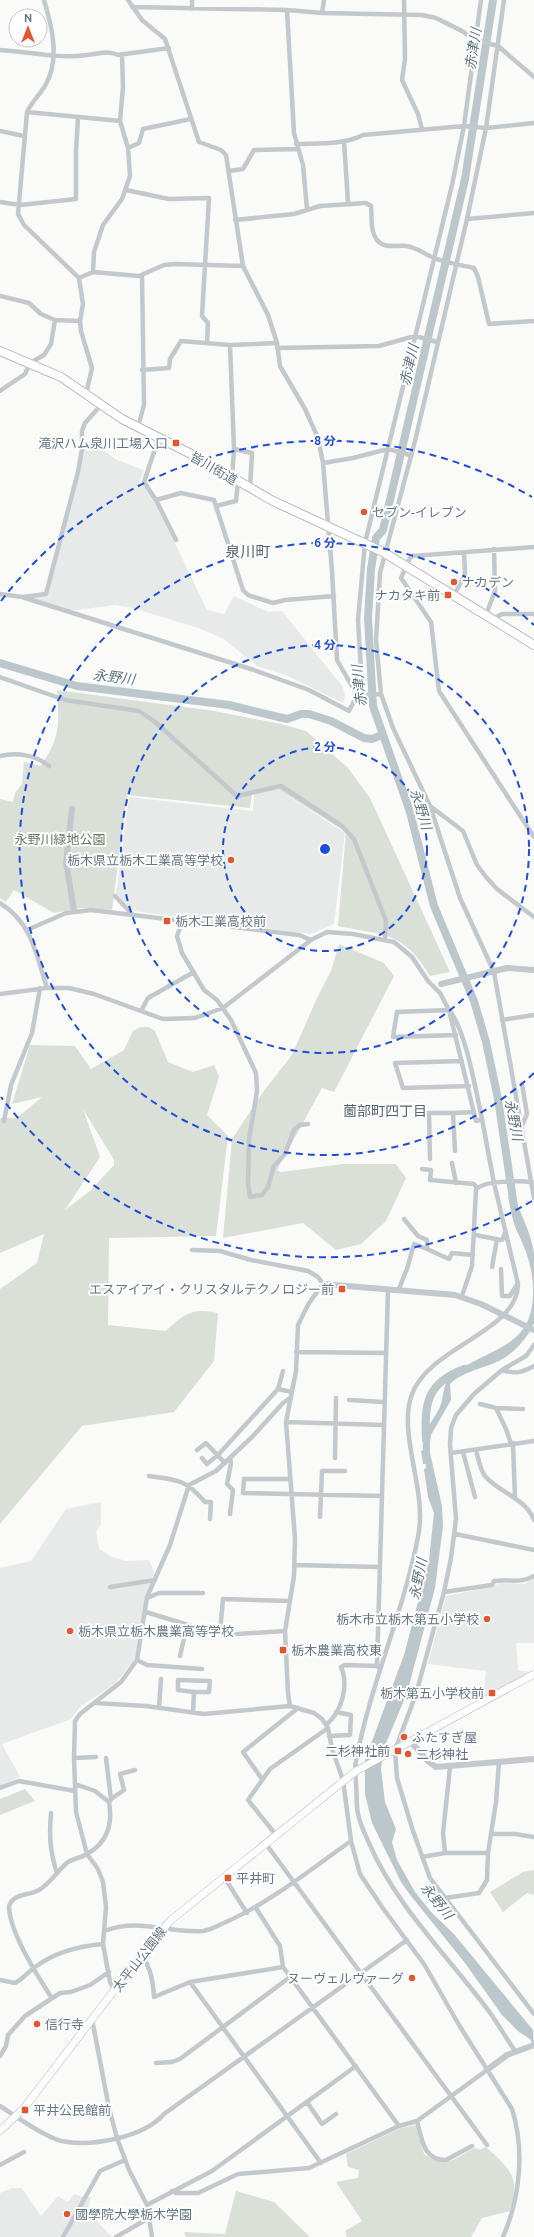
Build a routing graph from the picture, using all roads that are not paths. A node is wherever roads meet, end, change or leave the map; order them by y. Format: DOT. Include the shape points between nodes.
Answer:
graph roads {
  1 [pos="44,0"];
  2 [pos="128,0"];
  3 [pos="192,0"];
  4 [pos="324,0"];
  5 [pos="404,0"];
  6 [pos="481,0"];
  7 [pos="504,0"];
  8 [pos="132,7"];
  9 [pos="192,8"];
  10 [pos="287,10"];
  11 [pos="322,14"];
  12 [pos="403,14"];
  13 [pos="477,41"];
  14 [pos="496,45"];
  15 [pos="169,48"];
  16 [pos="0,50"];
  17 [pos="53,54"];
  18 [pos="122,54"];
  19 [pos="534,77"];
  20 [pos="27,112"];
  21 [pos="78,117"];
  22 [pos="191,119"];
  23 [pos="120,121"];
  24 [pos="534,124"];
  25 [pos="464,126"];
  26 [pos="486,128"];
  27 [pos="422,130"];
  28 [pos="0,131"];
  29 [pos="24,136"];
  30 [pos="344,141"];
  31 [pos="296,144"];
  32 [pos="128,148"];
  33 [pos="298,150"];
  34 [pos="228,170"];
  35 [pos="126,190"];
  36 [pos="0,202"];
  37 [pos="348,203"];
  38 [pos="20,205"];
  39 [pos="307,209"];
  40 [pos="534,213"];
  41 [pos="467,219"];
  42 [pos="235,220"];
  43 [pos="434,258"];
  44 [pos="457,264"];
  45 [pos="204,265"];
  46 [pos="243,266"];
  47 [pos="93,272"];
  48 [pos="142,276"];
  49 [pos="79,278"];
  50 [pos="0,296"];
  51 [pos="55,320"];
  52 [pos="80,320"];
  53 [pos="534,321"];
  54 [pos="418,337"];
  55 [pos="437,342"];
  56 [pos="208,343"];
  57 [pos="230,345"];
  58 [pos="277,345"];
  59 [pos="0,351"];
  60 [pos="30,364"];
  61 [pos="142,370"];
  62 [pos="0,391"];
  63 [pos="86,394"];
  64 [pos="101,405"];
  65 [pos="138,427"];
  66 [pos="159,437"];
  67 [pos="234,449"];
  68 [pos="389,449"];
  69 [pos="408,454"];
  70 [pos="323,463"];
  71 [pos="235,480"];
  72 [pos="250,488"];
  73 [pos="156,500"];
  74 [pos="216,506"];
  75 [pos="328,526"];
  76 [pos="176,540"];
  77 [pos="366,543"];
  78 [pos="534,547"];
  79 [pos="494,549"];
  80 [pos="464,552"];
  81 [pos="384,553"];
  82 [pos="406,565"];
  83 [pos="0,594"];
  84 [pos="454,595"];
  85 [pos="334,596"];
  86 [pos="22,597"];
  87 [pos="534,614"];
  88 [pos="490,617"];
  89 [pos="534,645"];
  90 [pos="0,677"];
  91 [pos="380,693"];
  92 [pos="361,694"];
  93 [pos="0,756"];
  94 [pos="49,766"];
  95 [pos="430,806"];
  96 [pos="72,809"];
  97 [pos="534,837"];
  98 [pos="115,896"];
  99 [pos="0,903"];
  100 [pos="74,911"];
  101 [pos="132,914"];
  102 [pos="534,917"];
  103 [pos="183,920"];
  104 [pos="27,930"];
  105 [pos="311,940"];
  106 [pos="385,940"];
  107 [pos="534,970"];
  108 [pos="194,972"];
  109 [pos="491,972"];
  110 [pos="441,984"];
  111 [pos="434,985"];
  112 [pos="40,988"];
  113 [pos="47,988"];
  114 [pos="0,994"];
  115 [pos="223,1008"];
  116 [pos="449,1010"];
  117 [pos="141,1011"];
  118 [pos="534,1015"];
  119 [pos="502,1020"];
  120 [pos="456,1035"];
  121 [pos="462,1061"];
  122 [pos="522,1084"];
  123 [pos="469,1086"];
  124 [pos="474,1112"];
  125 [pos="429,1113"];
  126 [pos="453,1113"];
  127 [pos="416,1114"];
  128 [pos="482,1119"];
  129 [pos="4,1121"];
  130 [pos="308,1124"];
  131 [pos="521,1128"];
  132 [pos="455,1152"];
  133 [pos="430,1159"];
  134 [pos="452,1163"];
  135 [pos="422,1169"];
  136 [pos="456,1182"];
  137 [pos="530,1182"];
  138 [pos="496,1183"];
  139 [pos="478,1188"];
  140 [pos="534,1198"];
  141 [pos="404,1219"];
  142 [pos="505,1232"];
  143 [pos="475,1235"];
  144 [pos="497,1239"];
  145 [pos="427,1249"];
  146 [pos="192,1250"];
  147 [pos="473,1255"];
  148 [pos="492,1268"];
  149 [pos="501,1269"];
  150 [pos="518,1283"];
  151 [pos="323,1284"];
  152 [pos="388,1290"];
  153 [pos="398,1291"];
  154 [pos="462,1296"];
  155 [pos="503,1316"];
  156 [pos="534,1330"];
  157 [pos="534,1345"];
  158 [pos="296,1352"];
  159 [pos="385,1353"];
  160 [pos="534,1366"];
  161 [pos="502,1370"];
  162 [pos="283,1371"];
  163 [pos="278,1389"];
  164 [pos="292,1392"];
  165 [pos="290,1398"];
  166 [pos="336,1398"];
  167 [pos="349,1400"];
  168 [pos="384,1402"];
  169 [pos="480,1404"];
  170 [pos="496,1408"];
  171 [pos="523,1409"];
  172 [pos="286,1422"];
  173 [pos="336,1423"];
  174 [pos="383,1425"];
  175 [pos="534,1441"];
  176 [pos="512,1444"];
  177 [pos="197,1450"];
  178 [pos="476,1450"];
  179 [pos="463,1452"];
  180 [pos="451,1453"];
  181 [pos="218,1455"];
  182 [pos="202,1458"];
  183 [pos="230,1458"];
  184 [pos="335,1458"];
  185 [pos="225,1463"];
  186 [pos="345,1471"];
  187 [pos="149,1476"];
  188 [pos="290,1479"];
  189 [pos="189,1485"];
  190 [pos="292,1493"];
  191 [pos="321,1494"];
  192 [pos="381,1496"];
  193 [pos="475,1497"];
  194 [pos="515,1498"];
  195 [pos="532,1511"];
  196 [pos="230,1514"];
  197 [pos="320,1517"];
  198 [pos="210,1520"];
  199 [pos="534,1520"];
  200 [pos="454,1534"];
  201 [pos="534,1550"];
  202 [pos="295,1565"];
  203 [pos="379,1567"];
  204 [pos="534,1576"];
  205 [pos="155,1580"];
  206 [pos="110,1587"];
  207 [pos="444,1592"];
  208 [pos="203,1593"];
  209 [pos="147,1598"];
  210 [pos="290,1601"];
  211 [pos="146,1612"];
  212 [pos="187,1626"];
  213 [pos="285,1631"];
  214 [pos="220,1632"];
  215 [pos="180,1656"];
  216 [pos="137,1660"];
  217 [pos="379,1668"];
  218 [pos="202,1669"];
  219 [pos="534,1674"];
  220 [pos="161,1679"];
  221 [pos="194,1692"];
  222 [pos="95,1703"];
  223 [pos="290,1706"];
  224 [pos="159,1708"];
  225 [pos="298,1708"];
  226 [pos="336,1712"];
  227 [pos="193,1713"];
  228 [pos="327,1726"];
  229 [pos="329,1736"];
  230 [pos="410,1741"];
  231 [pos="393,1750"];
  232 [pos="96,1757"];
  233 [pos="74,1758"];
  234 [pos="106,1758"];
  235 [pos="534,1759"];
  236 [pos="500,1762"];
  237 [pos="450,1767"];
  238 [pos="358,1769"];
  239 [pos="135,1770"];
  240 [pos="262,1779"];
  241 [pos="343,1780"];
  242 [pos="75,1784"];
  243 [pos="0,1788"];
  244 [pos="75,1791"];
  245 [pos="110,1800"];
  246 [pos="51,1813"];
  247 [pos="491,1834"];
  248 [pos="276,1835"];
  249 [pos="534,1837"];
  250 [pos="351,1841"];
  251 [pos="266,1844"];
  252 [pos="488,1852"];
  253 [pos="445,1853"];
  254 [pos="87,1854"];
  255 [pos="422,1857"];
  256 [pos="57,1874"];
  257 [pos="224,1877"];
  258 [pos="294,1880"];
  259 [pos="445,1898"];
  260 [pos="256,1908"];
  261 [pos="247,1913"];
  262 [pos="164,1927"];
  263 [pos="104,1931"];
  264 [pos="407,1940"];
  265 [pos="103,1944"];
  266 [pos="141,1955"];
  267 [pos="283,1967"];
  268 [pos="33,1968"];
  269 [pos="109,1972"];
  270 [pos="361,1973"];
  271 [pos="290,1977"];
  272 [pos="0,1980"];
  273 [pos="190,1982"];
  274 [pos="114,1990"];
  275 [pos="51,1998"];
  276 [pos="312,2009"];
  277 [pos="534,2014"];
  278 [pos="92,2019"];
  279 [pos="222,2027"];
  280 [pos="534,2045"];
  281 [pos="516,2050"];
  282 [pos="0,2056"];
  283 [pos="244,2058"];
  284 [pos="156,2063"];
  285 [pos="356,2066"];
  286 [pos="488,2070"];
  287 [pos="452,2096"];
  288 [pos="307,2102"];
  289 [pos="0,2106"];
  290 [pos="336,2114"];
  291 [pos="288,2115"];
  292 [pos="16,2116"];
  293 [pos="417,2121"];
  294 [pos="399,2126"];
  295 [pos="0,2131"];
  296 [pos="117,2138"];
  297 [pos="487,2145"];
  298 [pos="472,2146"];
  299 [pos="24,2152"];
  300 [pos="125,2160"];
  301 [pos="322,2163"];
  302 [pos="0,2165"];
  303 [pos="172,2191"];
  304 [pos="147,2205"];
  305 [pos="149,2218"];
  306 [pos="63,2237"];
  307 [pos="116,2237"];
  308 [pos="152,2237"];
  309 [pos="503,2237"];
  1 -- 17 [label="street" via="53,36"];
  2 -- 8 [label="street"];
  3 -- 9 [label="street"];
  4 -- 11 [label="street"];
  5 -- 12 [label="street"];
  6 -- 13 [label="street"];
  7 -- 14 [label="street"];
  8 -- 9 [label="street"];
  8 -- 15 [label="street" via="142,20 165,39"];
  9 -- 10 [label="street"];
  10 -- 11 [label="street"];
  10 -- 31 [label="street"];
  11 -- 12 [label="street"];
  12 -- 13 [label="street" via="436,18"];
  12 -- 27 [label="street" via="405,59 402,80 418,114"];
  13 -- 14 [label="street"];
  13 -- 25 [label="street"];
  14 -- 19 [label="street"];
  14 -- 26 [label="street"];
  15 -- 18 [label="street"];
  15 -- 22 [label="street"];
  16 -- 17 [label="street"];
  17 -- 18 [label="street" via="73,57 102,52"];
  17 -- 20 [label="street" via="49,79"];
  18 -- 23 [label="street"];
  20 -- 21 [label="street"];
  20 -- 29 [label="street"];
  21 -- 23 [label="street"];
  21 -- 38 [label="street" via="76,200"];
  22 -- 32 [label="street" via="143,129 139,143"];
  22 -- 34 [label="street" via="200,142 221,150 226,155"];
  23 -- 32 [label="street"];
  24 -- 26 [label="street"];
  25 -- 26 [label="street"];
  25 -- 27 [label="street"];
  25 -- 43 [label="street"];
  26 -- 41 [label="street"];
  27 -- 30 [label="street" via="363,135"];
  28 -- 29 [label="street"];
  29 -- 38 [label="street"];
  30 -- 31 [label="street"];
  30 -- 37 [label="street"];
  31 -- 33 [label="street"];
  32 -- 35 [label="street" via="130,176"];
  33 -- 34 [label="street" via="254,150 243,169"];
  33 -- 39 [label="street" via="303,164"];
  34 -- 42 [label="street"];
  35 -- 45 [label="street" via="168,199 209,198"];
  35 -- 47 [label="street" via="105,221 94,252"];
  36 -- 38 [label="street"];
  37 -- 39 [label="street"];
  37 -- 43 [label="street" via="366,203 371,206 373,233 382,244 421,250"];
  38 -- 49 [label="street" via="18,214 24,225"];
  39 -- 42 [label="street" via="294,214"];
  40 -- 41 [label="street"];
  41 -- 44 [label="street"];
  42 -- 46 [label="street"];
  43 -- 44 [label="street"];
  43 -- 54 [label="street"];
  44 -- 53 [label="street" via="474,268 489,324"];
  44 -- 55 [label="street"];
  45 -- 46 [label="street"];
  45 -- 48 [label="street" via="164,265"];
  45 -- 56 [label="street" via="202,316 208,323"];
  46 -- 58 [label="street" via="268,315"];
  47 -- 48 [label="street"];
  47 -- 49 [label="street"];
  48 -- 61 [label="street"];
  49 -- 52 [label="street" via="82,304"];
  50 -- 51 [label="street" via="30,303 41,314"];
  51 -- 52 [label="street"];
  51 -- 60 [label="street" via="51,344 44,355"];
  52 -- 63 [label="street" via="82,341 92,368"];
  54 -- 55 [label="street"];
  54 -- 58 [label="street" via="379,346"];
  54 -- 68 [label="street"];
  55 -- 69 [label="street"];
  56 -- 57 [label="street"];
  56 -- 61 [label="street" via="181,341 170,359 168,368"];
  57 -- 58 [label="street"];
  57 -- 67 [label="street"];
  58 -- 70 [label="street" via="283,374 313,425"];
  59 -- 60 [label="main road, 皆川街道"];
  60 -- 62 [label="street" via="25,374"];
  60 -- 63 [label="main road, 皆川街道" via="52,372"];
  61 -- 65 [label="street" via="144,405"];
  63 -- 64 [label="main road, 皆川街道"];
  64 -- 65 [label="main road, 皆川街道"];
  64 -- 86 [label="street" via="85,423 82,431 78,472 46,594"];
  65 -- 66 [label="main road, 皆川街道"];
  66 -- 71 [label="main road, 皆川街道"];
  66 -- 73 [label="street" via="144,482"];
  67 -- 71 [label="street"];
  67 -- 72 [label="street" via="252,453"];
  68 -- 69 [label="street"];
  68 -- 70 [label="street"];
  68 -- 77 [label="street"];
  69 -- 81 [label="street"];
  70 -- 75 [label="street"];
  71 -- 72 [label="main road, 皆川街道"];
  71 -- 74 [label="street" via="236,501"];
  72 -- 75 [label="main road, 皆川街道" via="285,508"];
  73 -- 74 [label="street" via="181,493 214,500"];
  73 -- 76 [label="street"];
  74 -- 85 [label="street" via="243,590 248,595 273,604 285,600"];
  75 -- 77 [label="main road, 皆川街道"];
  75 -- 85 [label="street"];
  77 -- 81 [label="main road, 皆川街道"];
  77 -- 92 [label="street" via="358,620"];
  78 -- 79 [label="street"];
  79 -- 80 [label="street"];
  79 -- 88 [label="street" via="495,591"];
  80 -- 82 [label="street" via="413,556"];
  80 -- 84 [label="street" via="465,575"];
  81 -- 82 [label="main road"];
  81 -- 91 [label="street" via="377,615"];
  82 -- 84 [label="main road"];
  82 -- 97 [label="street" via="401,575 403,582 431,622 439,691"];
  83 -- 86 [label="street"];
  84 -- 88 [label="main road"];
  85 -- 92 [label="street" via="337,660"];
  86 -- 92 [label="street" via="254,670 309,690 350,711"];
  87 -- 88 [label="street" via="502,614"];
  88 -- 89 [label="main road"];
  90 -- 106 [label="street" via="65,700 139,711 154,721 237,796 281,786 314,806 342,826 356,843 386,921"];
  91 -- 92 [label="street"];
  91 -- 95 [label="street" via="393,728"];
  93 -- 94 [label="street" via="13,754 37,758"];
  95 -- 102 [label="street" via="463,832 477,865 490,881"];
  95 -- 109 [label="street" via="460,898"];
  96 -- 100 [label="street" via="66,862"];
  98 -- 101 [label="street"];
  99 -- 104 [label="street" via="18,916"];
  100 -- 101 [label="street"];
  100 -- 104 [label="street"];
  101 -- 103 [label="street"];
  103 -- 105 [label="street" via="299,934"];
  103 -- 108 [label="street" via="177,936 182,953"];
  104 -- 113 [label="street"];
  105 -- 106 [label="street" via="321,934 333,932"];
  105 -- 115 [label="street"];
  106 -- 111 [label="street" via="405,950 428,981"];
  107 -- 109 [label="street" via="514,968"];
  108 -- 115 [label="street" via="204,990"];
  108 -- 117 [label="street" via="148,998"];
  109 -- 110 [label="street"];
  109 -- 119 [label="street"];
  110 -- 111 [label="street"];
  111 -- 116 [label="street"];
  112 -- 113 [label="street"];
  112 -- 114 [label="street"];
  112 -- 129 [label="street" via="32,1033 16,1070"];
  113 -- 117 [label="street" via="78,990"];
  115 -- 117 [label="street" via="202,1017 185,1020 163,1019"];
  115 -- 130 [label="street" via="249,1054 258,1080 249,1140 250,1197 259,1197 268,1187 274,1166 285,1154 294,1130 300,1125"];
  116 -- 120 [label="street"];
  116 -- 120 [label="street" via="397,1012 393,1037"];
  116 -- 128 [label="street" via="457,1023"];
  118 -- 119 [label="street"];
  119 -- 131 [label="street"];
  120 -- 121 [label="street"];
  121 -- 123 [label="street"];
  121 -- 123 [label="street" via="395,1063 403,1088"];
  122 -- 131 [label="street" via="527,1114"];
  123 -- 124 [label="street"];
  124 -- 126 [label="street"];
  124 -- 128 [label="street" via="476,1121"];
  125 -- 126 [label="street"];
  125 -- 127 [label="street"];
  125 -- 133 [label="street"];
  126 -- 132 [label="street"];
  128 -- 138 [label="street"];
  131 -- 137 [label="street"];
  134 -- 136 [label="street"];
  135 -- 136 [label="street" via="431,1170 430,1180"];
  136 -- 139 [label="street" via="474,1184"];
  137 -- 138 [label="street"];
  137 -- 140 [label="street"];
  138 -- 139 [label="street"];
  138 -- 142 [label="street"];
  139 -- 143 [label="street" via="475,1194"];
  141 -- 145 [label="street" via="418,1236 427,1240"];
  142 -- 144 [label="street" via="503,1239"];
  142 -- 150 [label="street"];
  143 -- 144 [label="street"];
  143 -- 147 [label="street"];
  144 -- 148 [label="street"];
  145 -- 147 [label="street" via="449,1259 452,1252"];
  145 -- 153 [label="street" via="414,1244"];
  146 -- 151 [label="street" via="220,1251 308,1271 318,1277"];
  147 -- 154 [label="street" via="470,1274"];
  149 -- 150 [label="street" via="502,1296 510,1296"];
  150 -- 155 [label="street" via="513,1305"];
  151 -- 152 [label="street"];
  151 -- 158 [label="street" via="302,1315 297,1331"];
  152 -- 153 [label="street"];
  152 -- 159 [label="street"];
  153 -- 154 [label="street"];
  154 -- 155 [label="street"];
  155 -- 156 [label="street"];
  155 -- 217 [label="street" via="432,1365 420,1378 413,1393 408,1419 420,1499 419,1536"];
  157 -- 161 [label="street" via="526,1356"];
  158 -- 159 [label="street"];
  158 -- 164 [label="street"];
  159 -- 168 [label="street"];
  160 -- 161 [label="street" via="515,1374"];
  161 -- 180 [label="street" via="474,1394 456,1415 450,1432"];
  162 -- 163 [label="street"];
  163 -- 164 [label="street"];
  163 -- 181 [label="street"];
  164 -- 165 [label="street"];
  165 -- 172 [label="street"];
  165 -- 183 [label="street"];
  166 -- 173 [label="street"];
  167 -- 168 [label="street"];
  168 -- 174 [label="street"];
  169 -- 170 [label="street"];
  170 -- 171 [label="street"];
  170 -- 176 [label="street"];
  172 -- 173 [label="street"];
  172 -- 188 [label="street"];
  173 -- 174 [label="street"];
  173 -- 184 [label="street"];
  174 -- 192 [label="street"];
  175 -- 176 [label="street"];
  176 -- 178 [label="street"];
  176 -- 194 [label="street"];
  177 -- 181 [label="street" via="206,1443"];
  178 -- 179 [label="street"];
  178 -- 194 [label="street" via="484,1476"];
  179 -- 180 [label="street"];
  179 -- 193 [label="street"];
  180 -- 200 [label="street" via="455,1502"];
  181 -- 182 [label="street" via="207,1464"];
  181 -- 185 [label="street"];
  183 -- 185 [label="street"];
  183 -- 196 [label="street" via="227,1484 233,1490"];
  185 -- 189 [label="street" via="208,1477"];
  186 -- 191 [label="street" via="322,1471"];
  187 -- 189 [label="street"];
  188 -- 190 [label="street"];
  188 -- 190 [label="street" via="244,1479 243,1493"];
  189 -- 198 [label="street" via="205,1502 212,1502"];
  189 -- 205 [label="street" via="170,1545"];
  190 -- 191 [label="street"];
  190 -- 202 [label="street" via="296,1539"];
  191 -- 192 [label="street"];
  191 -- 197 [label="street"];
  192 -- 203 [label="street"];
  194 -- 195 [label="street"];
  195 -- 199 [label="street"];
  200 -- 201 [label="street"];
  200 -- 207 [label="street"];
  202 -- 203 [label="street"];
  202 -- 210 [label="street"];
  203 -- 217 [label="street"];
  204 -- 207 [label="street" via="519,1582 494,1581 492,1585"];
  205 -- 206 [label="street"];
  205 -- 209 [label="street"];
  207 -- 231 [label="street" via="416,1694"];
  208 -- 209 [label="street" via="159,1594"];
  209 -- 211 [label="street"];
  210 -- 213 [label="street"];
  210 -- 214 [label="street" via="224,1599"];
  211 -- 212 [label="street"];
  211 -- 216 [label="street"];
  212 -- 214 [label="street"];
  212 -- 215 [label="street"];
  213 -- 214 [label="street" via="237,1634"];
  213 -- 223 [label="street"];
  216 -- 218 [label="street" via="147,1665"];
  216 -- 222 [label="street" via="128,1674"];
  217 -- 226 [label="street" via="345,1665 341,1667 345,1676 345,1690"];
  217 -- 238 [label="street" via="355,1762"];
  219 -- 230 [label="main road"];
  220 -- 224 [label="street"];
  221 -- 221 [label="street" via="178,1690 178,1680 210,1681 209,1692"];
  221 -- 227 [label="street"];
  222 -- 224 [label="street"];
  222 -- 233 [label="street" via="75,1721"];
  223 -- 225 [label="street"];
  223 -- 227 [label="street"];
  224 -- 227 [label="street"];
  225 -- 228 [label="street" via="314,1713"];
  225 -- 240 [label="street" via="243,1752"];
  226 -- 228 [label="street"];
  226 -- 229 [label="street" via="351,1715 350,1735"];
  228 -- 229 [label="street"];
  228 -- 240 [label="street" via="279,1762"];
  229 -- 241 [label="street"];
  230 -- 231 [label="main road"];
  230 -- 237 [label="street" via="433,1765"];
  231 -- 238 [label="main road, 太平山公園線"];
  231 -- 255 [label="street" via="397,1778"];
  232 -- 233 [label="street"];
  233 -- 242 [label="street"];
  234 -- 245 [label="street"];
  235 -- 236 [label="street"];
  236 -- 237 [label="street"];
  236 -- 247 [label="street"];
  237 -- 253 [label="street" via="443,1832"];
  238 -- 241 [label="main road, 太平山公園線"];
  238 -- 281 [label="street" via="358,1814 381,1868 412,1914"];
  239 -- 245 [label="street" via="120,1774 124,1790"];
  240 -- 248 [label="street" via="248,1800"];
  241 -- 248 [label="main road, 太平山公園線"];
  241 -- 250 [label="street"];
  242 -- 244 [label="street"];
  242 -- 245 [label="street" via="96,1791"];
  243 -- 244 [label="street" via="19,1781"];
  244 -- 254 [label="street" via="76,1812"];
  245 -- 254 [label="street" via="111,1819 107,1836"];
  246 -- 256 [label="street" via="50,1842"];
  247 -- 249 [label="street"];
  247 -- 252 [label="street"];
  248 -- 251 [label="main road, 太平山公園線"];
  250 -- 258 [label="street"];
  250 -- 264 [label="street" via="360,1874"];
  251 -- 257 [label="main road, 太平山公園線"];
  251 -- 258 [label="street"];
  252 -- 253 [label="street"];
  252 -- 259 [label="street" via="487,1880 479,1893"];
  253 -- 255 [label="street"];
  254 -- 256 [label="street" via="68,1862"];
  254 -- 263 [label="street" via="98,1869 103,1882 106,1908"];
  255 -- 259 [label="street" via="430,1878"];
  256 -- 268 [label="street" via="39,1890 18,1896 8,1906 17,1935"];
  257 -- 261 [label="street"];
  257 -- 262 [label="main road, 太平山公園線"];
  258 -- 260 [label="street"];
  258 -- 270 [label="street"];
  259 -- 277 [label="street"];
  260 -- 261 [label="street"];
  260 -- 267 [label="street" via="280,1946"];
  261 -- 262 [label="street" via="208,1930 190,1931"];
  262 -- 263 [label="street" via="133,1924 119,1925"];
  262 -- 266 [label="main road, 太平山公園線"];
  263 -- 265 [label="street"];
  264 -- 270 [label="street"];
  264 -- 286 [label="street"];
  265 -- 268 [label="street" via="57,1954"];
  265 -- 269 [label="street"];
  266 -- 273 [label="street" via="147,1962 153,1981 154,1997"];
  266 -- 274 [label="main road, 太平山公園線"];
  267 -- 271 [label="street"];
  267 -- 273 [label="street"];
  268 -- 272 [label="street" via="15,1983"];
  268 -- 275 [label="street"];
  269 -- 274 [label="street"];
  269 -- 275 [label="street" via="90,1985"];
  270 -- 276 [label="street"];
  270 -- 287 [label="street"];
  271 -- 276 [label="street"];
  271 -- 279 [label="street"];
  273 -- 279 [label="street"];
  274 -- 278 [label="main road, 太平山公園線"];
  275 -- 282 [label="street" via="17,2024 8,2035 6,2046"];
  276 -- 283 [label="street"];
  276 -- 285 [label="street"];
  278 -- 292 [label="main road, 太平山公園線"];
  278 -- 296 [label="street" via="108,2108"];
  279 -- 283 [label="street"];
  279 -- 284 [label="street" via="180,2059"];
  280 -- 281 [label="street"];
  281 -- 286 [label="street"];
  283 -- 291 [label="street"];
  283 -- 296 [label="street" via="148,2128"];
  285 -- 288 [label="street"];
  285 -- 294 [label="street"];
  286 -- 287 [label="street"];
  286 -- 309 [label="street" via="512,2109 516,2123 516,2199"];
  287 -- 293 [label="street"];
  287 -- 297 [label="street"];
  288 -- 290 [label="street" via="322,2124"];
  288 -- 291 [label="street"];
  289 -- 292 [label="street"];
  291 -- 301 [label="street"];
  291 -- 303 [label="street" via="212,2171"];
  292 -- 295 [label="main road, 太平山公園線"];
  292 -- 296 [label="street" via="61,2140 85,2142"];
  293 -- 294 [label="street"];
  293 -- 298 [label="street" via="425,2151 429,2156 446,2160"];
  294 -- 301 [label="street"];
  296 -- 300 [label="street"];
  299 -- 302 [label="street"];
  300 -- 304 [label="street"];
  300 -- 306 [label="street" via="100,2171"];
  301 -- 303 [label="street" via="309,2168 238,2174 198,2194"];
  303 -- 304 [label="street"];
  304 -- 305 [label="street"];
  305 -- 307 [label="street"];
  305 -- 308 [label="street"];
}
